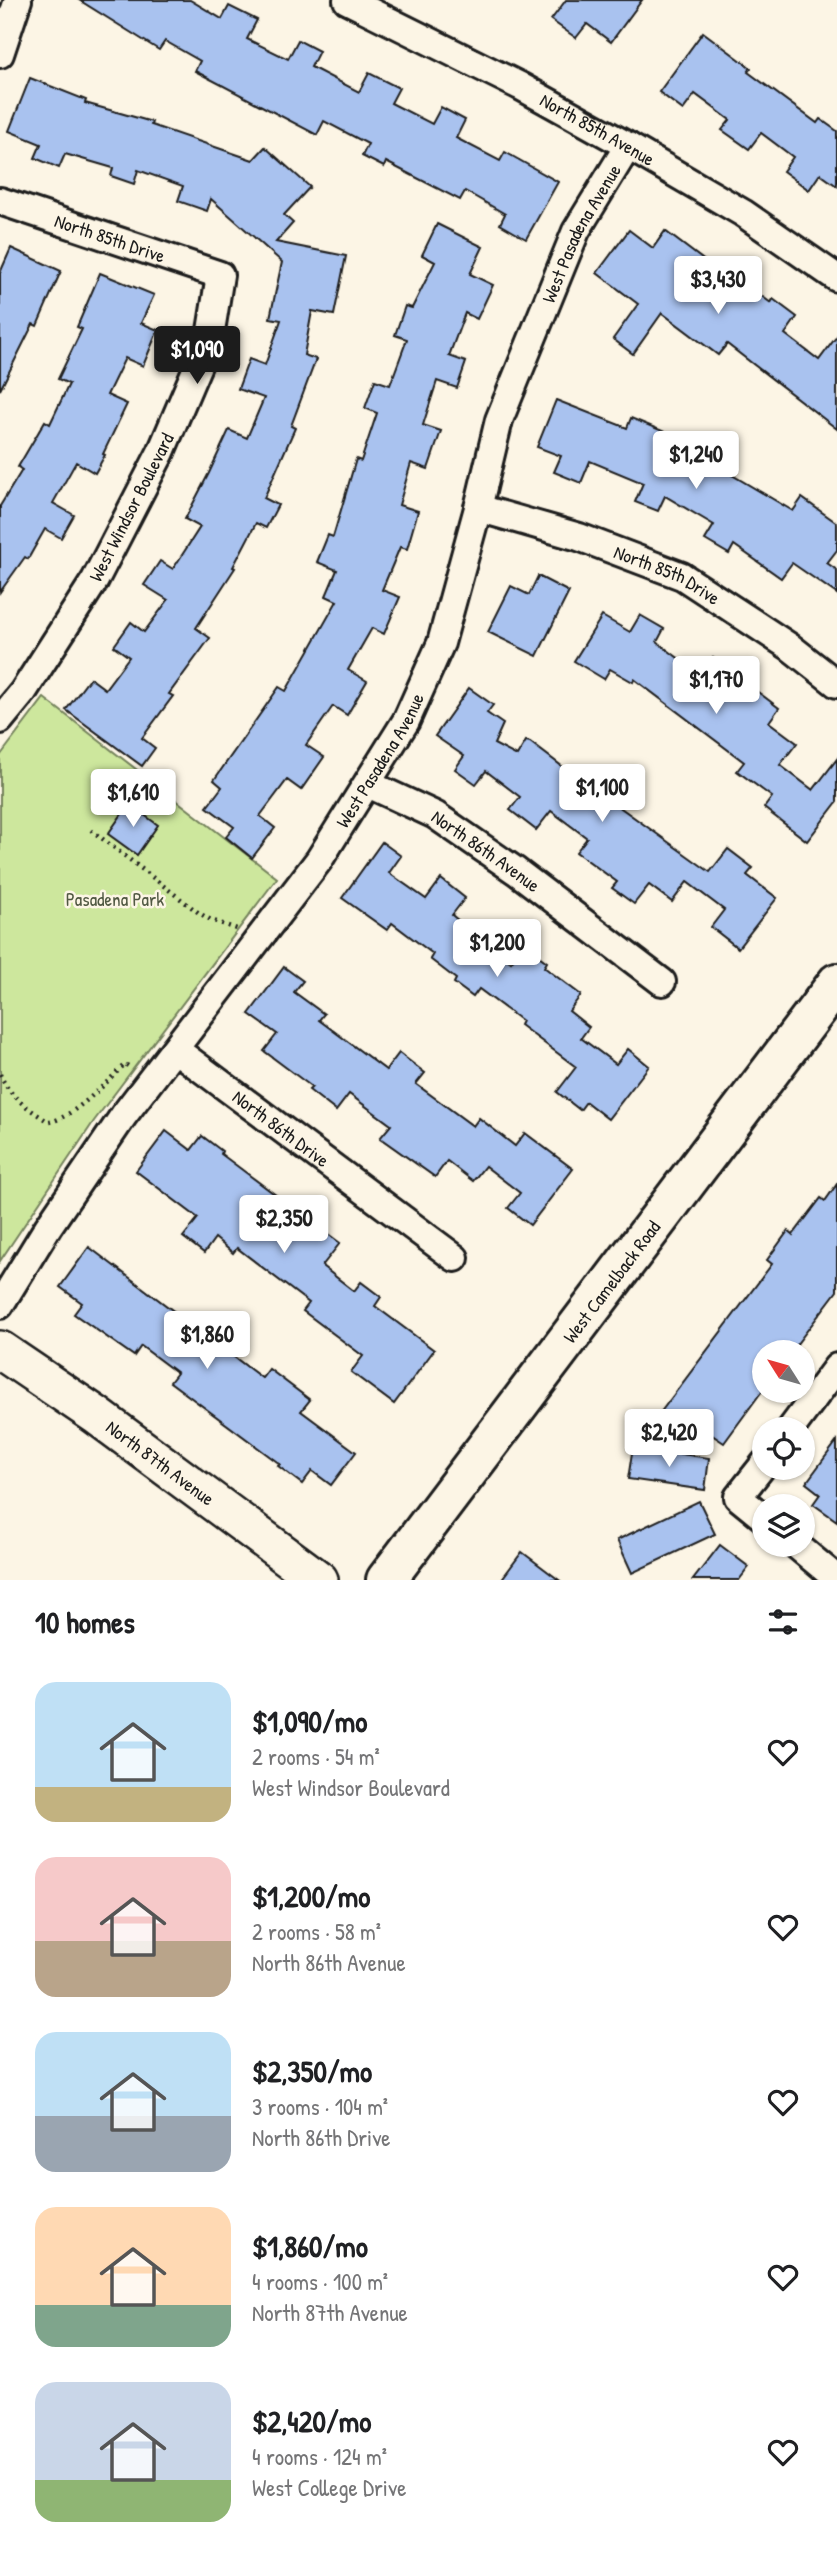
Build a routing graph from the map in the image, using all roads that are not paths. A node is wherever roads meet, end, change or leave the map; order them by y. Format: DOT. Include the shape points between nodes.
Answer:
graph roads {
  1 [pos="18,0"];
  2 [pos="346,0"];
  3 [pos="0,54"];
  4 [pos="628,146"];
  5 [pos="0,201"];
  6 [pos="220,275"];
  7 [pos="837,278"];
  8 [pos="478,508"];
  9 [pos="837,684"];
  10 [pos="0,720"];
  11 [pos="368,784"];
  12 [pos="662,982"];
  13 [pos="836,985"];
  14 [pos="176,1050"];
  15 [pos="455,1258"];
  16 [pos="0,1305"];
  17 [pos="0,1350"];
  18 [pos="837,1367"];
  19 [pos="800,1417"];
  20 [pos="752,1479"];
  21 [pos="752,1508"];
  22 [pos="810,1557"];
  23 [pos="837,1579"];
  24 [pos="319,1580"];
  25 [pos="386,1580"];
  1 -- 3 [label="street"];
  2 -- 4 [label="street, North 85th Avenue" via="520,86"];
  4 -- 7 [label="street, North 85th Avenue" via="743,213"];
  4 -- 8 [label="street, West Pasadena Avenue" via="571,244 499,420"];
  5 -- 6 [label="street, North 85th Drive"];
  6 -- 10 [label="street, West Windsor Boulevard" via="210,337 162,452 95,580"];
  8 -- 9 [label="street, North 85th Drive" via="579,537 682,576"];
  8 -- 11 [label="street, West Pasadena Avenue" via="441,643 407,720"];
  11 -- 12 [label="street, North 86th Avenue" via="435,815"];
  11 -- 14 [label="street, West Pasadena Avenue" via="319,860"];
  13 -- 25 [label="main road, West Camelback Road"];
  14 -- 15 [label="street, North 86th Drive"];
  14 -- 16 [label="street, West Pasadena Avenue" via="77,1184"];
  17 -- 24 [label="street, North 87th Avenue"];
  18 -- 19 [label="street"];
  20 -- 21 [label="street" via="738,1497"];
  22 -- 23 [label="street"];
}
